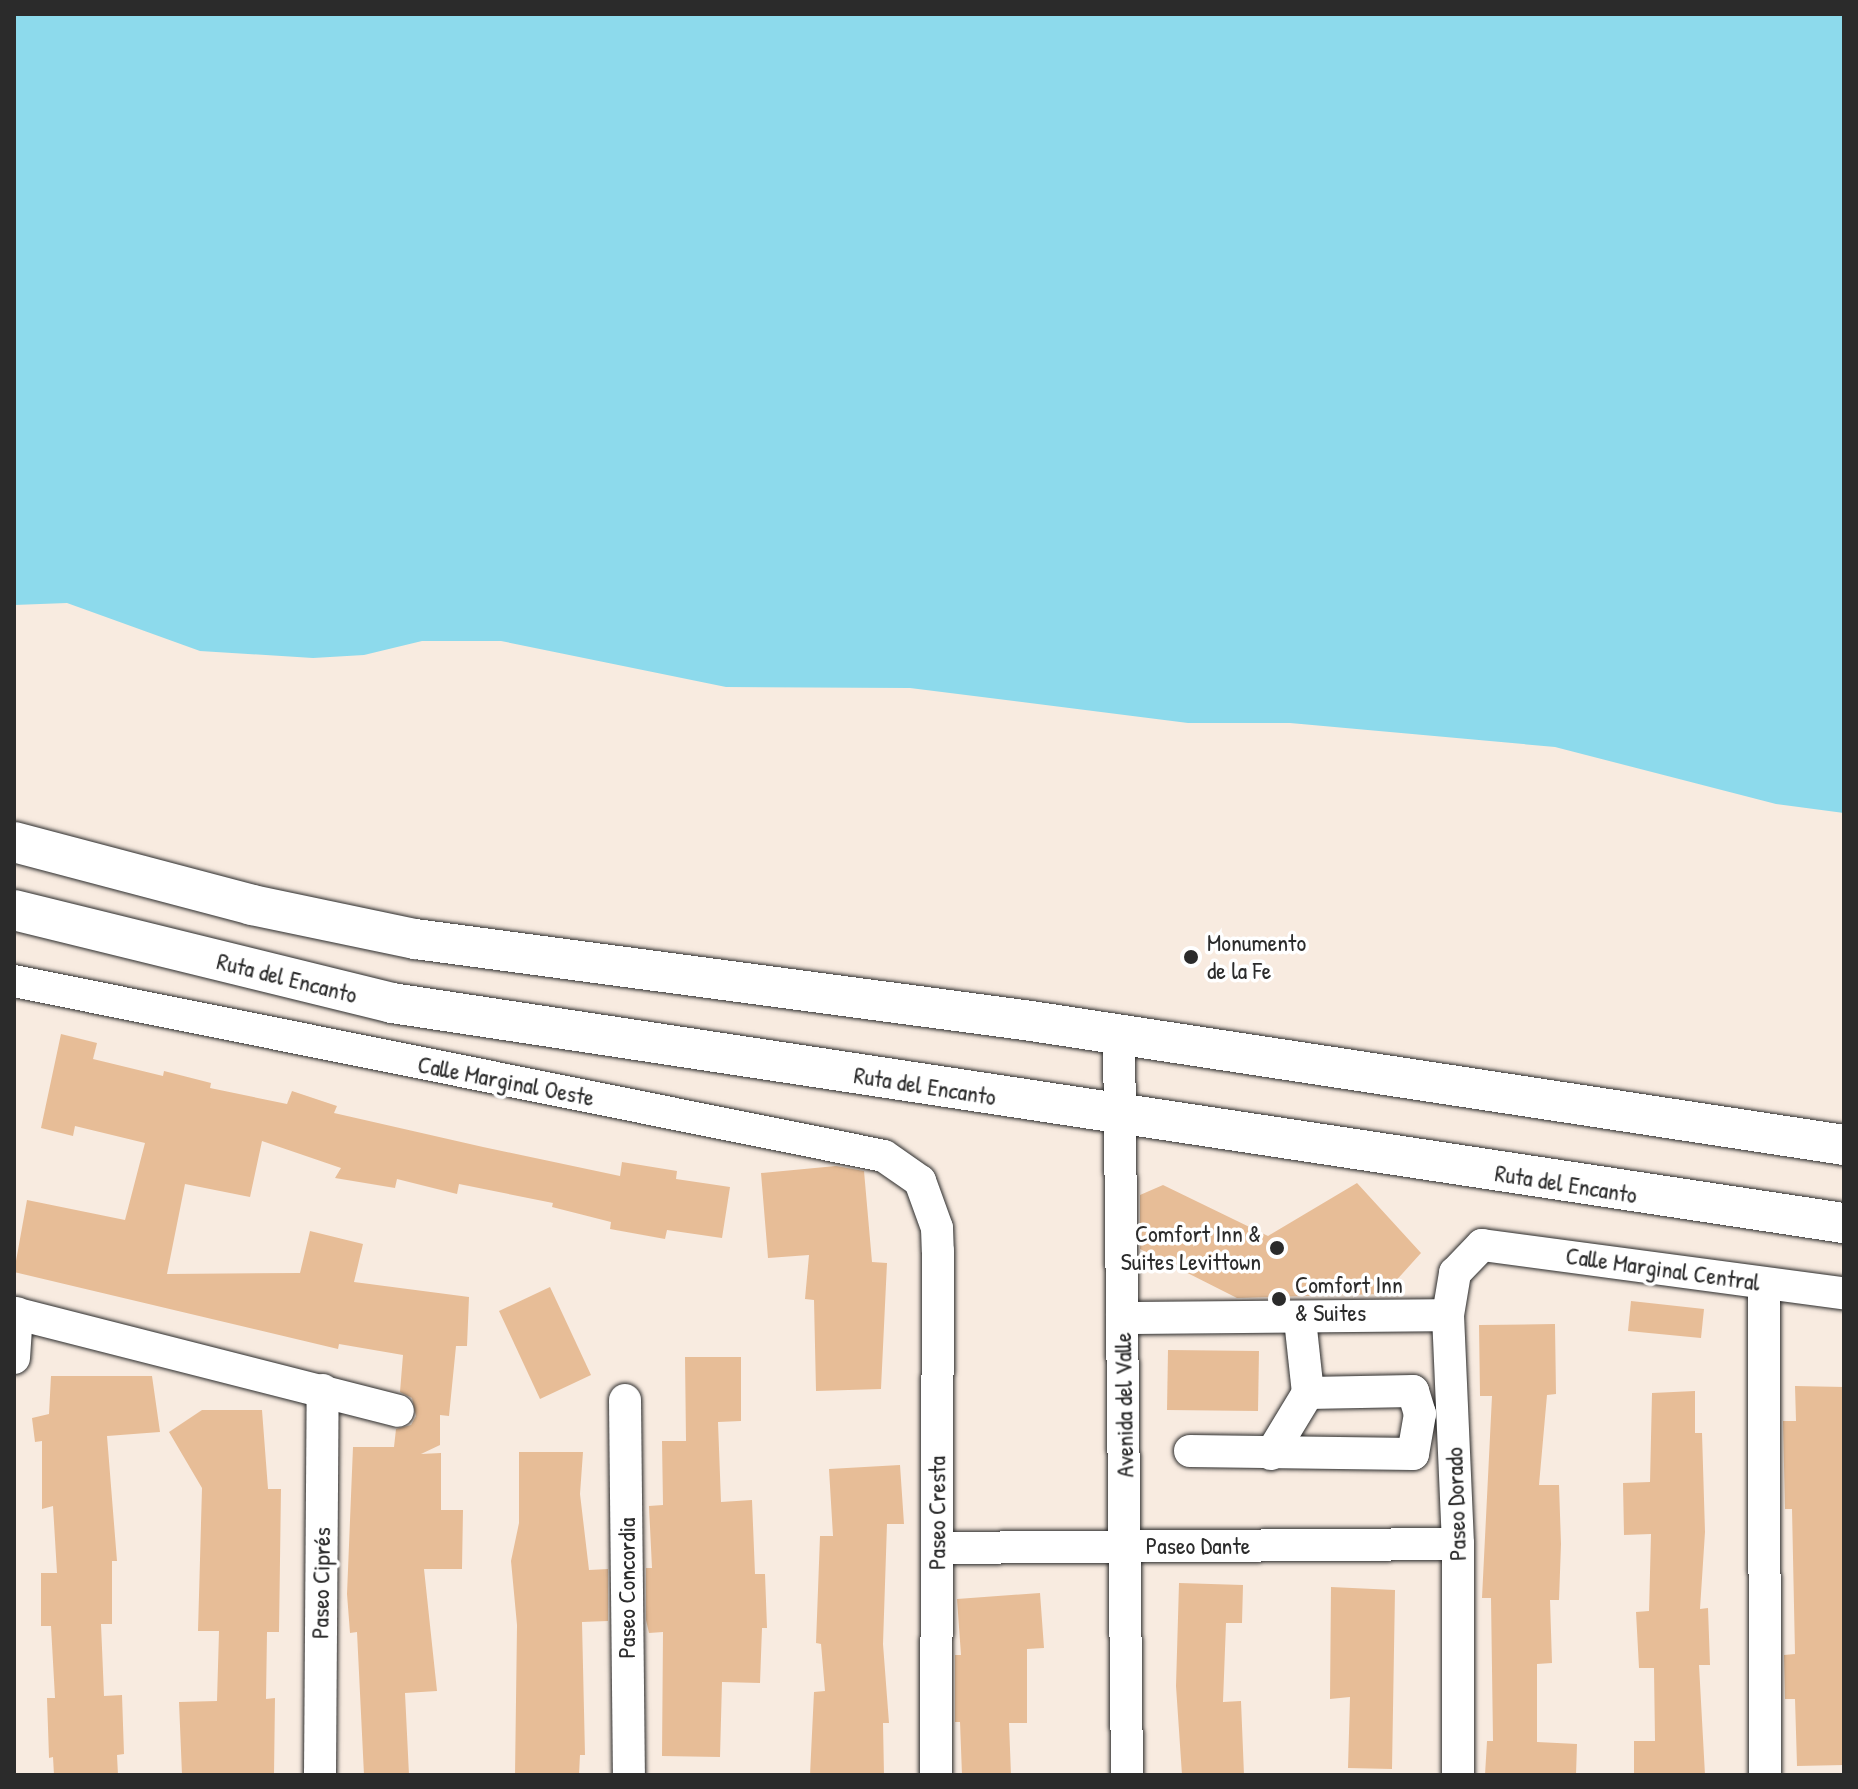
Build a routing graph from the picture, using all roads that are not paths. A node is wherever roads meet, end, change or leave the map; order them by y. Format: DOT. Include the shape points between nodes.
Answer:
graph roads {
  1 [pos="14,842"];
  2 [pos="14,910"];
  3 [pos="14,981"];
  4 [pos="1119,1035"];
  5 [pos="1122,1116"];
  6 [pos="1844,1145"];
  7 [pos="1844,1223"];
  8 [pos="1482,1245"];
  9 [pos="938,1251"];
  10 [pos="1764,1284"];
  11 [pos="1844,1293"];
  12 [pos="15,1313"];
  13 [pos="1448,1315"];
  14 [pos="1122,1318"];
  15 [pos="1300,1319"];
  16 [pos="14,1358"];
  17 [pos="323,1390"];
  18 [pos="1308,1393"];
  19 [pos="625,1400"];
  20 [pos="398,1411"];
  21 [pos="1190,1451"];
  22 [pos="1271,1454"];
  23 [pos="1458,1544"];
  24 [pos="1126,1547"];
  25 [pos="937,1548"];
  26 [pos="320,1775"];
  27 [pos="629,1775"];
  28 [pos="936,1775"];
  29 [pos="1127,1775"];
  30 [pos="1458,1775"];
  31 [pos="1765,1775"];
  1 -- 4 [label="main road" via="252,905 415,939"];
  2 -- 5 [label="main road, Ruta del Encanto" via="392,1003"];
  3 -- 9 [label="street, Calle Marginal Oeste" via="884,1156 920,1181 937,1228"];
  4 -- 5 [label="street, Avenida del Valle"];
  4 -- 6 [label="main road"];
  5 -- 7 [label="main road, Ruta del Encanto"];
  5 -- 14 [label="street, Avenida del Valle"];
  8 -- 10 [label="street, Calle Marginal Central"];
  8 -- 13 [label="street, Paseo Dorado" via="1455,1273"];
  9 -- 25 [label="street, Paseo Cresta"];
  10 -- 11 [label="street, Calle Marginal Central"];
  10 -- 31 [label="street"];
  12 -- 16 [label="street"];
  12 -- 17 [label="street"];
  13 -- 15 [label="street"];
  13 -- 23 [label="street, Paseo Dorado"];
  14 -- 15 [label="street"];
  14 -- 24 [label="street, Avenida del Valle"];
  15 -- 18 [label="street"];
  17 -- 20 [label="street"];
  17 -- 26 [label="street, Paseo Ciprés"];
  18 -- 22 [label="street"];
  18 -- 22 [label="street" via="1413,1391 1420,1414 1413,1454"];
  19 -- 27 [label="street, Paseo Concordia"];
  21 -- 22 [label="street"];
  23 -- 24 [label="street, Paseo Dante"];
  23 -- 30 [label="street, Paseo Dorado"];
  24 -- 25 [label="street, Paseo Dante"];
  24 -- 29 [label="street, Avenida del Valle"];
  25 -- 28 [label="street, Paseo Cresta"];
}
